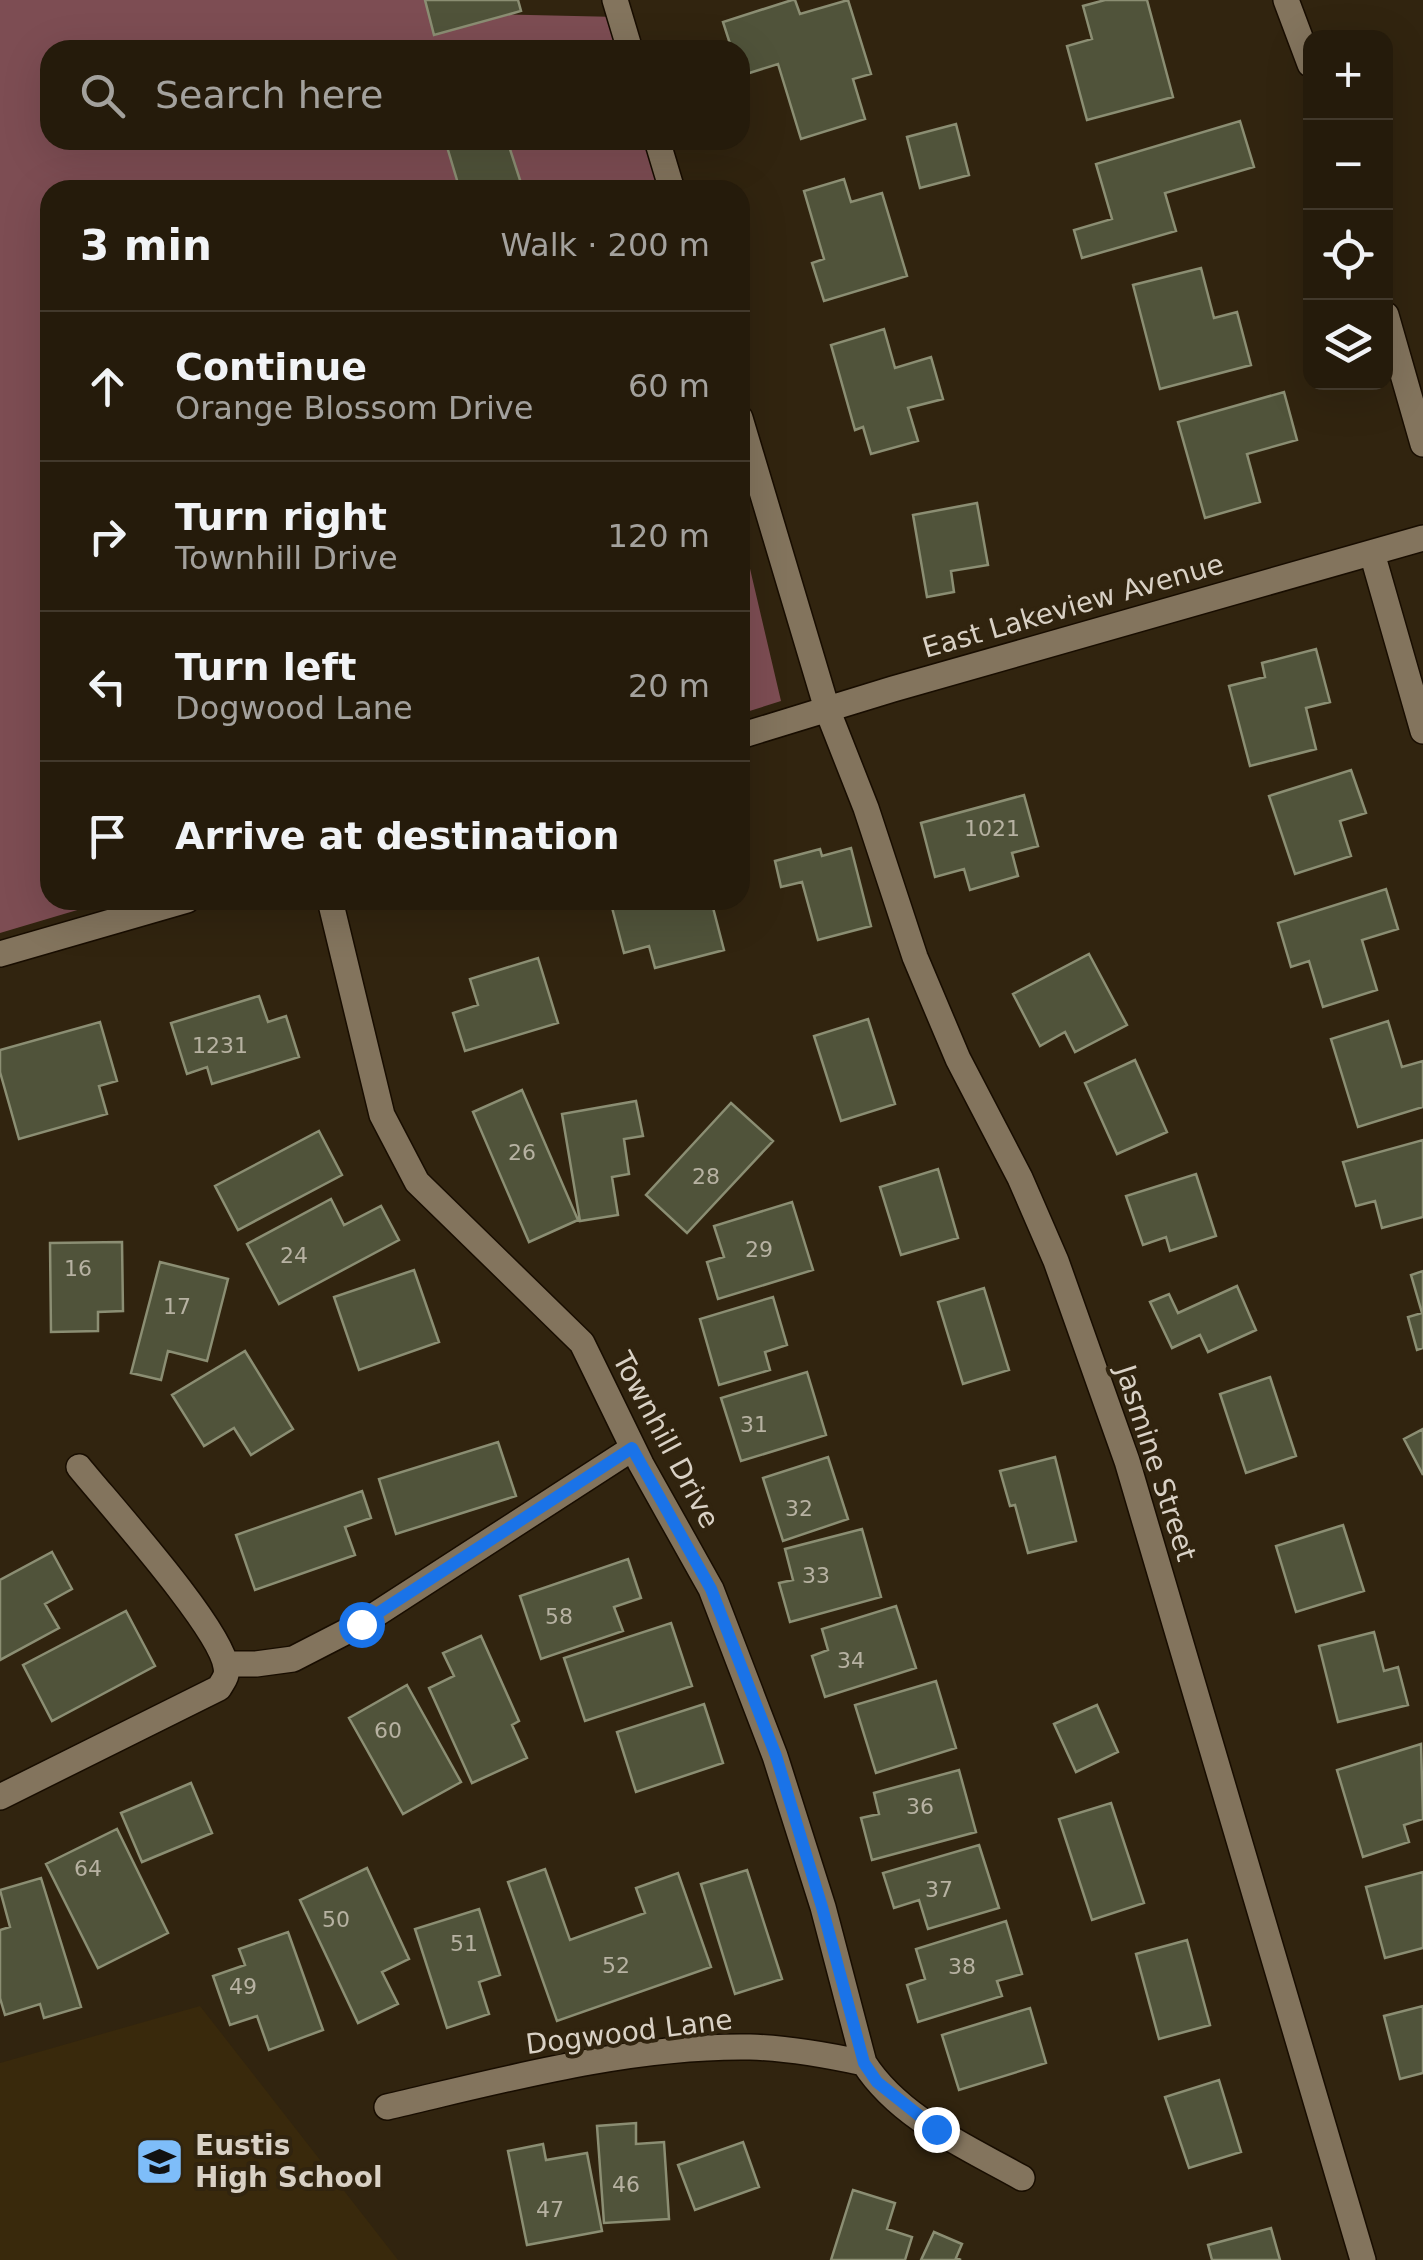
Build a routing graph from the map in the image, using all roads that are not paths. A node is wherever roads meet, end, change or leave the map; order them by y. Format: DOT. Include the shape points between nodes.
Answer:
graph roads {
  1 [pos="615,0"];
  2 [pos="1286,0"];
  3 [pos="627,40"];
  4 [pos="1303,45"];
  5 [pos="660,150"];
  6 [pos="669,180"];
  7 [pos="1393,339"];
  8 [pos="1423,444"];
  9 [pos="750,452"];
  10 [pos="1423,538"];
  11 [pos="1372,552"];
  12 [pos="827,710"];
  13 [pos="1423,731"];
  14 [pos="750,733"];
  15 [pos="152,910"];
  16 [pos="332,910"];
  17 [pos="0,954"];
  18 [pos="632,1448"];
  19 [pos="79,1467"];
  20 [pos="226,1664"];
  21 [pos="0,1797"];
  22 [pos="864,2063"];
  23 [pos="387,2107"];
  24 [pos="1022,2178"];
  25 [pos="1363,2260"];
  1 -- 3 [label="street"];
  2 -- 4 [label="street"];
  5 -- 6 [label="street"];
  7 -- 8 [label="street"];
  9 -- 12 [label="street, Jasmine Street"];
  10 -- 11 [label="street, East Lakeview Avenue"];
  11 -- 12 [label="street, East Lakeview Avenue"];
  11 -- 13 [label="street"];
  12 -- 14 [label="street, East Lakeview Avenue"];
  12 -- 25 [label="street, Jasmine Street" via="915,957 1048,1244 1127,1461"];
  15 -- 17 [label="street"];
  16 -- 18 [label="street, Townhill Drive" via="382,1116 406,1166 582,1343"];
  18 -- 20 [label="street" via="361,1624 293,1659"];
  18 -- 22 [label="street, Townhill Drive" via="711,1589 776,1756"];
  19 -- 20 [label="street" via="208,1627"];
  20 -- 21 [label="street" via="219,1688"];
  22 -- 23 [label="street, Dogwood Lane" via="750,2047 662,2053 529,2074"];
  22 -- 24 [label="street" via="916,2116"];
}
